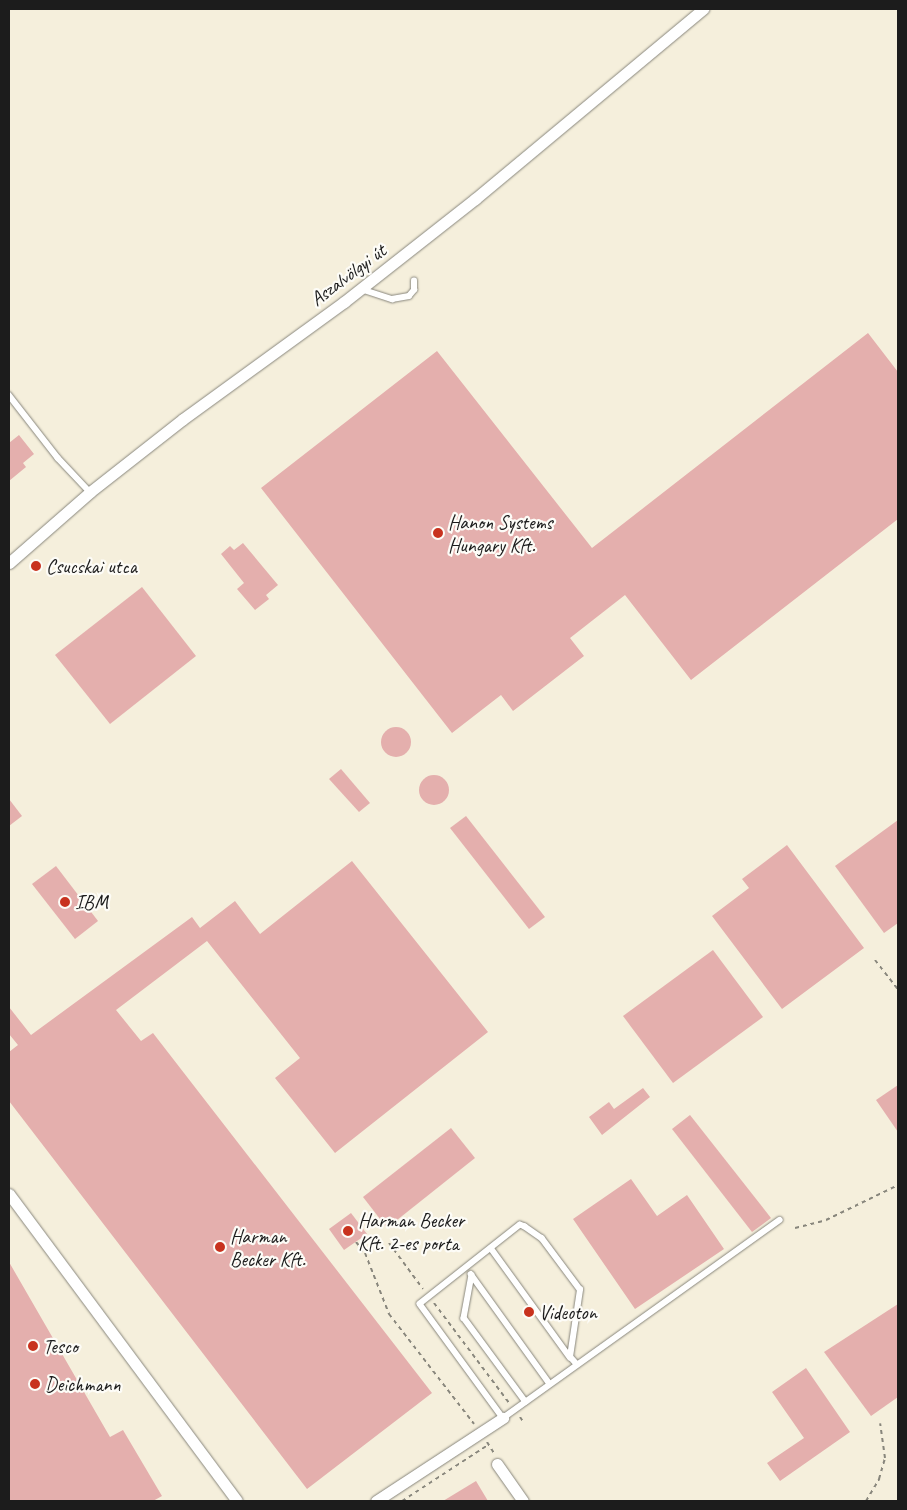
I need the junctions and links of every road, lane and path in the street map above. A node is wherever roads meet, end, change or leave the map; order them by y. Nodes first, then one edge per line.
1 (703, 9) edge
2 (414, 281) dead end
3 (361, 290) junction
4 (9, 395) edge
5 (90, 492) junction
6 (9, 563) edge
7 (875, 960) dead end
8 (898, 989) edge
9 (898, 1185) edge
10 (9, 1194) edge
11 (780, 1220) dead end
12 (795, 1228) dead end
13 (356, 1242) dead end
14 (389, 1243) dead end
15 (491, 1248) junction
16 (466, 1268) junction
17 (472, 1276) junction
18 (429, 1297) junction
19 (570, 1357) junction
20 (577, 1365) junction
21 (550, 1384) junction
22 (526, 1402) junction
23 (514, 1410) junction
24 (503, 1418) junction
25 (524, 1423) dead end
26 (880, 1423) dead end
27 (480, 1432) junction
28 (489, 1444) junction
29 (499, 1462) joint
30 (237, 1501) edge
31 (376, 1501) edge
32 (402, 1501) edge
33 (524, 1501) edge
34 (866, 1501) edge

1 - 3 street, Aszalvölgyi út
2 - 3 lane
3 - 5 street, Aszalvölgyi út
4 - 5 lane
5 - 6 street, Aszalvölgyi út
7 - 8 path
9 - 12 path
10 - 30 street
11 - 20 lane
13 - 27 path
14 - 18 path
15 - 16 lane
15 - 19 lane
15 - 19 lane
16 - 17 lane
16 - 18 lane
17 - 21 lane
17 - 22 lane
18 - 23 path
18 - 24 lane
19 - 20 lane
20 - 21 lane
21 - 22 lane
22 - 23 lane
23 - 24 lane
23 - 25 path
24 - 27 street
26 - 34 path
27 - 28 path
27 - 31 street
28 - 29 path
28 - 32 path
29 - 33 street

